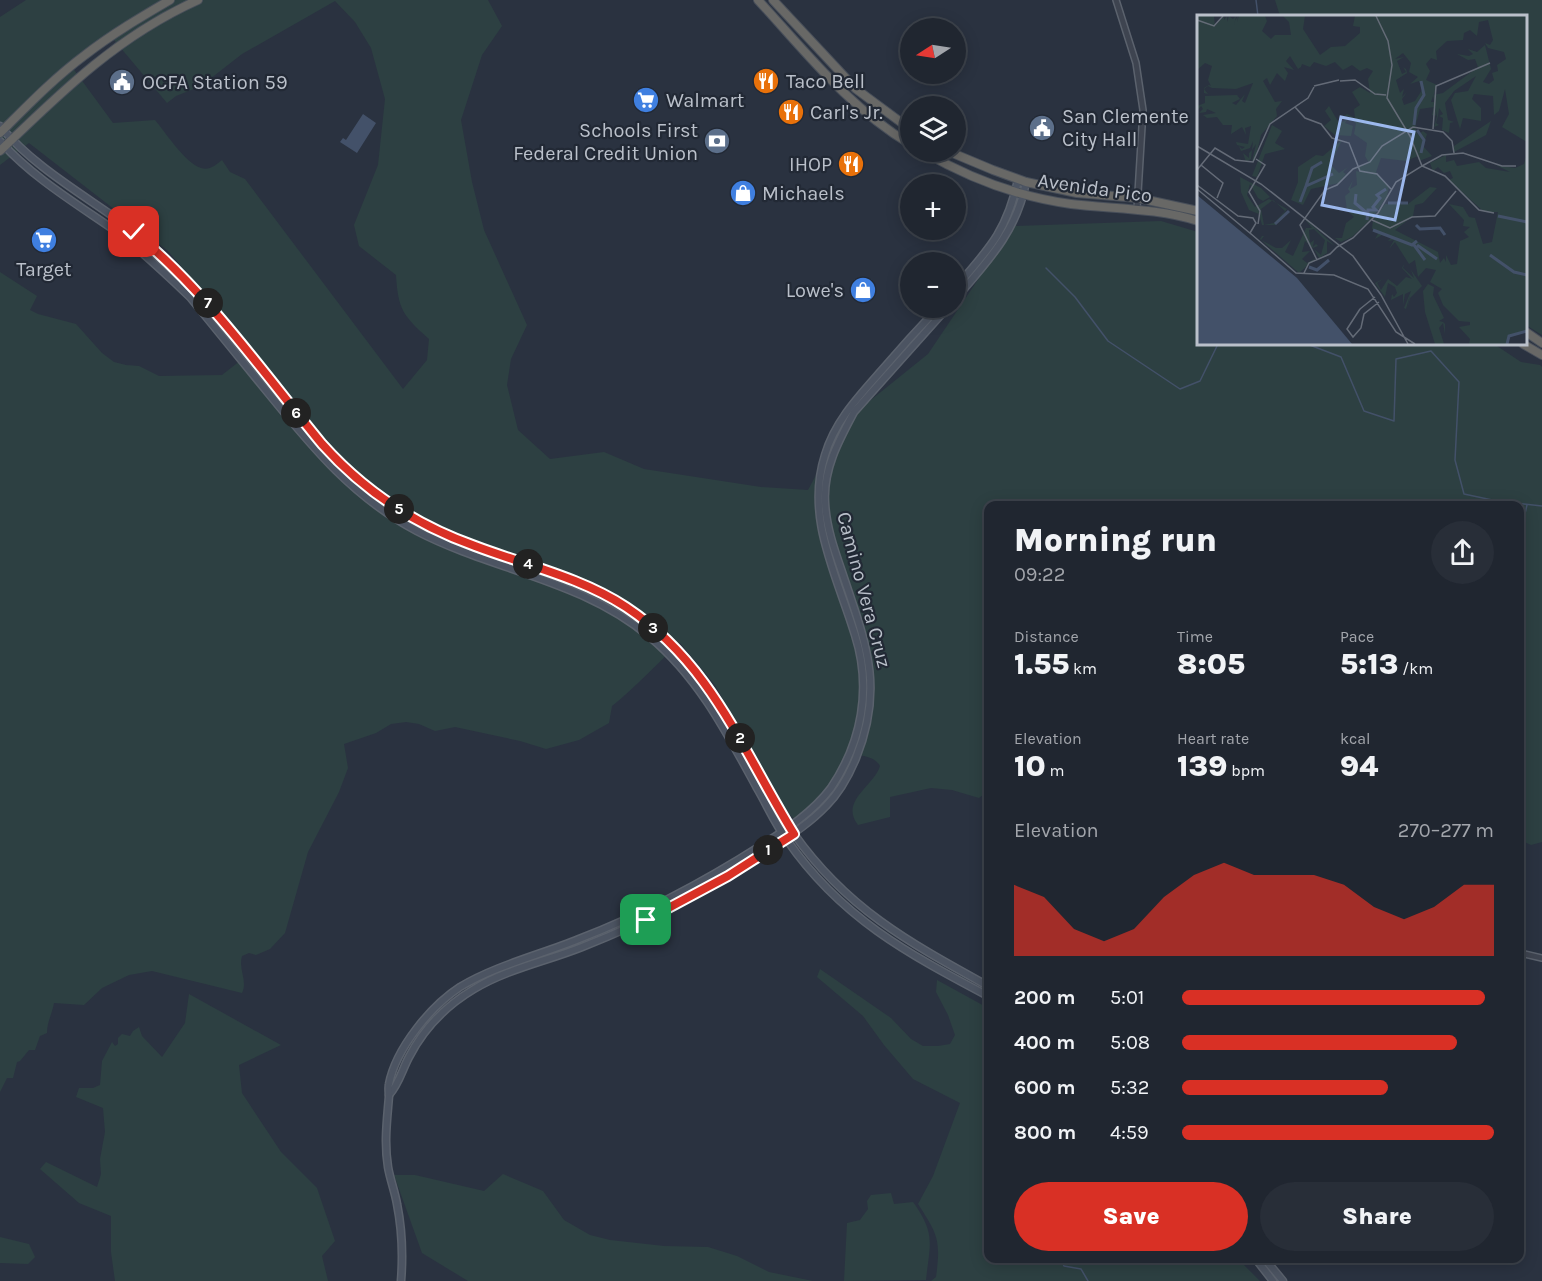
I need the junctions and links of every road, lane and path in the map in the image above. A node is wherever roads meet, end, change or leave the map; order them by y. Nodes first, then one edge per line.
1 (170, 0) edge
2 (198, 0) edge
3 (758, 0) edge
4 (773, 0) edge
5 (1116, 0) edge
6 (900, 122) edge
7 (1, 129) edge
8 (900, 137) edge
9 (12, 139) junction
10 (2, 146) edge
11 (966, 158) edge
12 (941, 162) edge
13 (1022, 181) junction
14 (1015, 192) junction
15 (1024, 194) junction
16 (1138, 198) junction
17 (1137, 209) junction
18 (1197, 211) edge
19 (1197, 221) edge
20 (966, 275) edge
21 (966, 287) edge
22 (929, 318) edge
23 (938, 318) edge
24 (1527, 333) edge
25 (1542, 343) edge
26 (1525, 345) edge
27 (1542, 355) edge
28 (790, 827) junction
29 (782, 832) junction
30 (794, 834) junction
31 (786, 839) junction
32 (1524, 953) edge
33 (1542, 958) edge
34 (984, 984) edge
35 (984, 994) edge
36 (389, 1095) junction
37 (1259, 1263) edge
38 (1268, 1263) edge
39 (401, 1281) edge
40 (1273, 1281) edge
41 (1283, 1281) edge

1 - 7 highway
2 - 9 highway
3 - 8 highway
4 - 6 highway
5 - 16 street
7 - 9 main road
9 - 10 highway
9 - 28 main road
10 - 29 main road
11 - 13 highway, Avenida Pico
12 - 14 highway, Avenida Pico
13 - 14 main road
13 - 15 main road
13 - 16 highway, Avenida Pico
14 - 15 highway, Avenida Pico
14 - 20 main road
15 - 17 highway, Avenida Pico
15 - 21 main road
16 - 17 street
16 - 18 highway, Avenida Pico
17 - 19 highway, Avenida Pico
22 - 28 main road, Camino Vera Cruz
23 - 30 main road, Camino Vera Cruz
24 - 25 highway
26 - 27 highway
28 - 29 main road, Camino Vera Cruz
28 - 30 main road
29 - 31 main road
29 - 36 main road, Camino Vera Cruz
30 - 31 main road, Camino Vera Cruz
30 - 34 main road
31 - 35 main road
31 - 36 main road, Camino Vera Cruz
32 - 33 street
36 - 39 main road, Camino Vera Cruz
37 - 40 main road
38 - 41 main road

